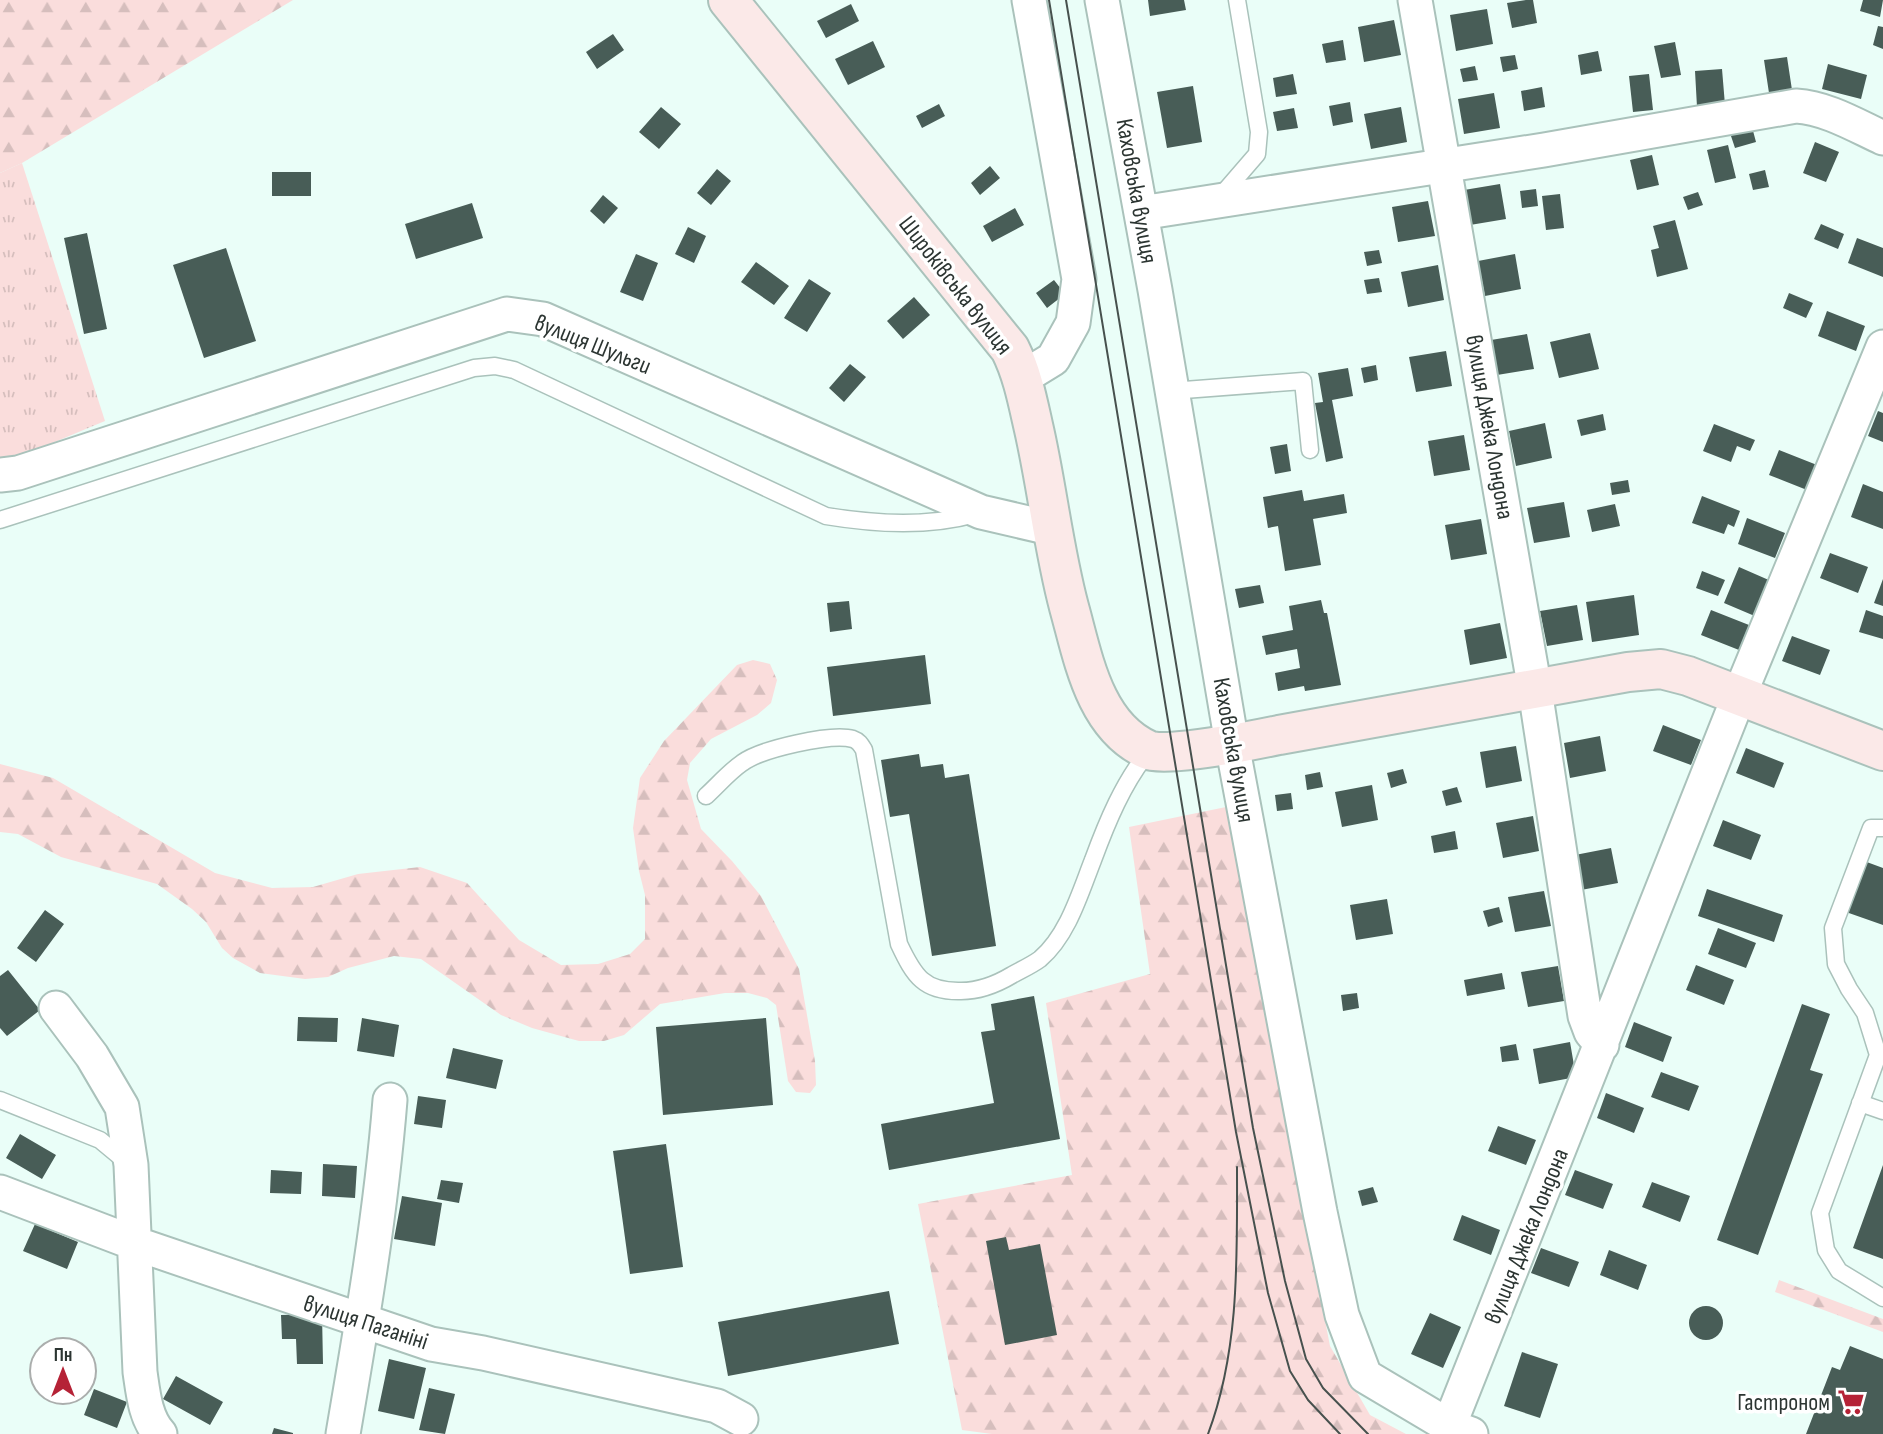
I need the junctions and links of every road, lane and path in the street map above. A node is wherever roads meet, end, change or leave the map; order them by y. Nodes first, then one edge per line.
1 (728, 0) edge
2 (1029, 0) edge
3 (1102, 0) edge
4 (1237, 0) edge
5 (1415, 0) edge
6 (1883, 138) edge
7 (1444, 164) junction
8 (1215, 202) junction
9 (1141, 213) junction
10 (1883, 347) edge
11 (1022, 378) junction
12 (1171, 391) junction
13 (1310, 450) dead end
14 (0, 475) edge
15 (981, 512) junction
16 (0, 520) edge
17 (1054, 529) junction
18 (1535, 690) junction
19 (1738, 696) junction
20 (1232, 744) junction
21 (1883, 751) edge
22 (1156, 752) junction
23 (706, 796) dead end
24 (1883, 828) edge
25 (56, 1008) dead end
26 (1602, 1045) junction
27 (0, 1100) edge
28 (390, 1100) dead end
29 (1860, 1104) junction
30 (1883, 1111) edge
31 (131, 1165) junction
32 (0, 1192) edge
33 (134, 1243) junction
34 (1883, 1298) edge
35 (362, 1321) junction
36 (741, 1419) dead end
37 (1460, 1430) edge
38 (160, 1434) edge
39 (343, 1434) edge

1 - 11 main road, Широківська вулиця
2 - 11 street
3 - 9 street, Каховська вулиця
4 - 8 lane
5 - 7 street, вулиця Джека Лондона
6 - 7 street
7 - 8 street
7 - 18 street, вулиця Джека Лондона
8 - 9 street
9 - 12 street, Каховська вулиця
10 - 19 street, вулиця Джека Лондона
11 - 17 main road, Широківська вулиця
12 - 13 lane
12 - 20 street, Каховська вулиця
14 - 15 street, вулиця Шульги
15 - 16 lane
15 - 17 street, вулиця Шульги
17 - 22 main road, Широківська вулиця
18 - 19 main road
18 - 20 main road
18 - 26 street, вулиця Джека Лондона
19 - 21 main road
19 - 26 street, вулиця Джека Лондона
20 - 22 main road
20 - 37 street, Каховська вулиця
22 - 23 lane
24 - 29 lane
25 - 31 street
26 - 37 street, вулиця Джека Лондона
27 - 31 lane
28 - 35 street
29 - 30 lane
29 - 34 lane
31 - 33 street
32 - 33 street, вулиця Паганіні
33 - 35 street, вулиця Паганіні
33 - 38 street
35 - 36 street, вулиця Паганіні
35 - 39 street

